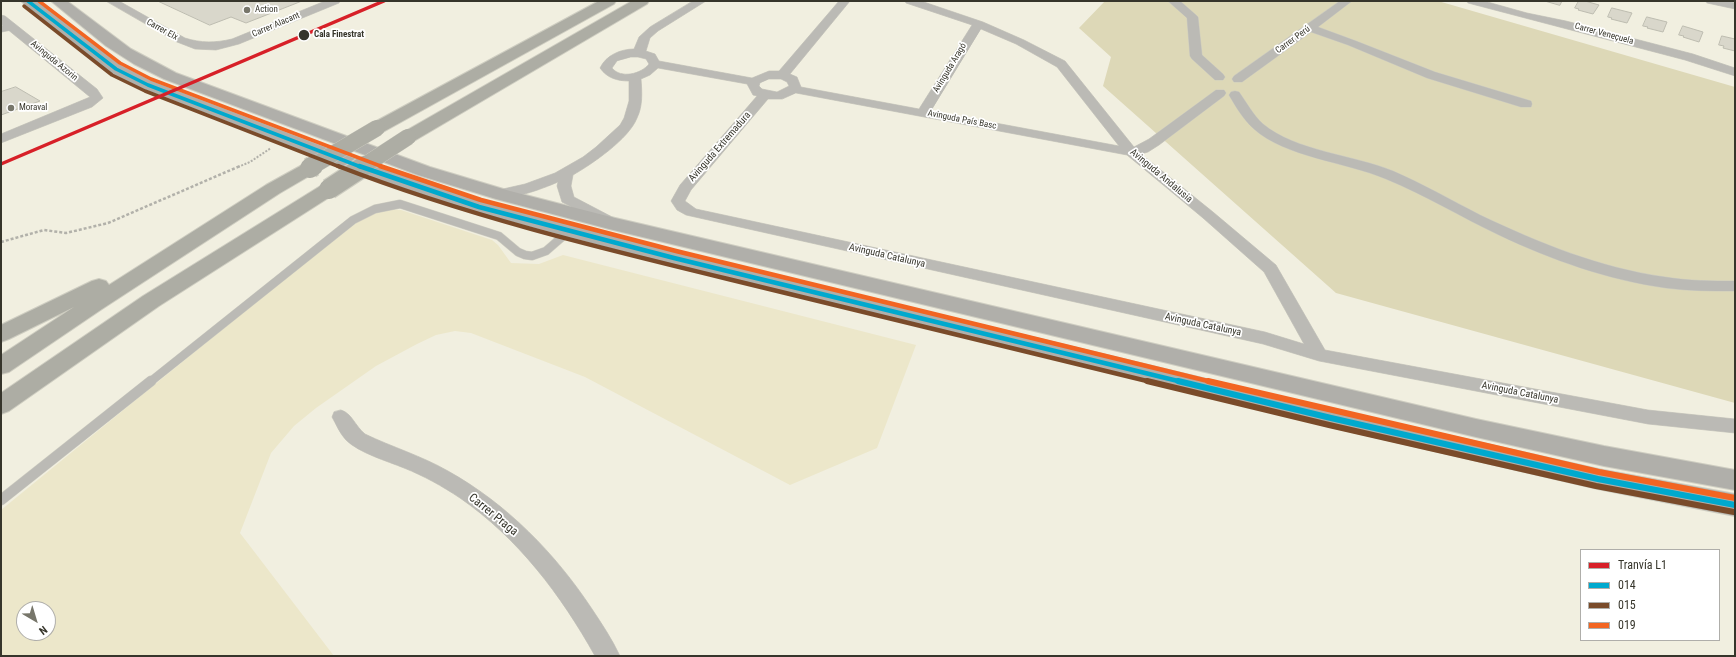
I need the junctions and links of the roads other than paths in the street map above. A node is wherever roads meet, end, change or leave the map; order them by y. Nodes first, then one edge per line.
1 (28, 1) edge
2 (58, 1) edge
3 (111, 1) edge
4 (334, 1) edge
5 (609, 1) edge
6 (642, 1) edge
7 (701, 1) edge
8 (845, 1) edge
9 (910, 1) edge
10 (1173, 1) edge
11 (1347, 1) edge
12 (1472, 1) edge
13 (1492, 1) edge
14 (1711, 1) edge
15 (136, 3) dead end
16 (1735, 6) edge
17 (1, 18) edge
18 (140, 18) junction
19 (979, 24) junction
20 (6, 28) edge
21 (1309, 28) junction
22 (216, 46) joint
23 (639, 53) junction
24 (655, 64) junction
25 (1735, 66) edge
26 (1735, 72) edge
27 (782, 75) junction
28 (635, 76) junction
29 (1219, 77) junction
30 (754, 82) junction
31 (1242, 88) junction
32 (793, 89) junction
33 (1220, 93) junction
34 (765, 95) junction
35 (1526, 104) dead end
36 (923, 113) junction
37 (1, 139) edge
38 (1130, 152) junction
39 (566, 174) junction
40 (273, 189) junction
41 (499, 194) junction
42 (678, 201) joint
43 (616, 225) junction
44 (569, 232) junction
45 (1735, 286) edge
46 (151, 301) junction
47 (1, 334) edge
48 (1319, 355) junction
49 (1, 366) edge
50 (1, 405) edge
51 (1, 410) edge
52 (341, 417) dead end
53 (1735, 426) edge
54 (1735, 480) edge
55 (1, 500) edge
56 (1735, 505) edge
57 (608, 656) edge

1 - 44 main road
2 - 41 main road
3 - 18 street, Carrer Elx
4 - 22 street, Carrer Alacant
5 - 40 highway, bridge
6 - 46 highway, bridge
7 - 23 street
8 - 27 street
9 - 19 street, Avinguda Andalusia
10 - 29 street
11 - 21 street, Carrer Perú
12 - 26 street, Carrer Veneçuela
13 - 25 street, Carrer Veneçuela
14 - 16 street
15 - 18 street
17 - 20 street, Avinguda Azorin
18 - 22 street, Carrer Elx
19 - 36 street, Avinguda Aragó
19 - 38 street, Avinguda Andalusia
20 - 37 street, Avinguda Azorin
21 - 31 street, Carrer Perú
21 - 35 street
23 - 24 street
23 - 28 street
24 - 28 street
24 - 30 street
27 - 30 street
27 - 32 street
28 - 39 street
29 - 31 street
29 - 33 street
30 - 34 street
31 - 33 street
31 - 45 street
32 - 34 street
32 - 36 street, Avinguda País Basc
33 - 38 street
34 - 42 street, Avinguda Extremadura
36 - 38 street, Avinguda País Basc
38 - 48 street, Avinguda Andalusia
39 - 41 street
39 - 43 street
40 - 47 highway
40 - 49 highway
41 - 43 main road
42 - 48 street, Avinguda Catalunya
43 - 54 main road
44 - 55 lane
44 - 56 main road
46 - 50 highway
46 - 51 highway
48 - 53 street, Avinguda Catalunya
52 - 57 street, Carrer Praga

